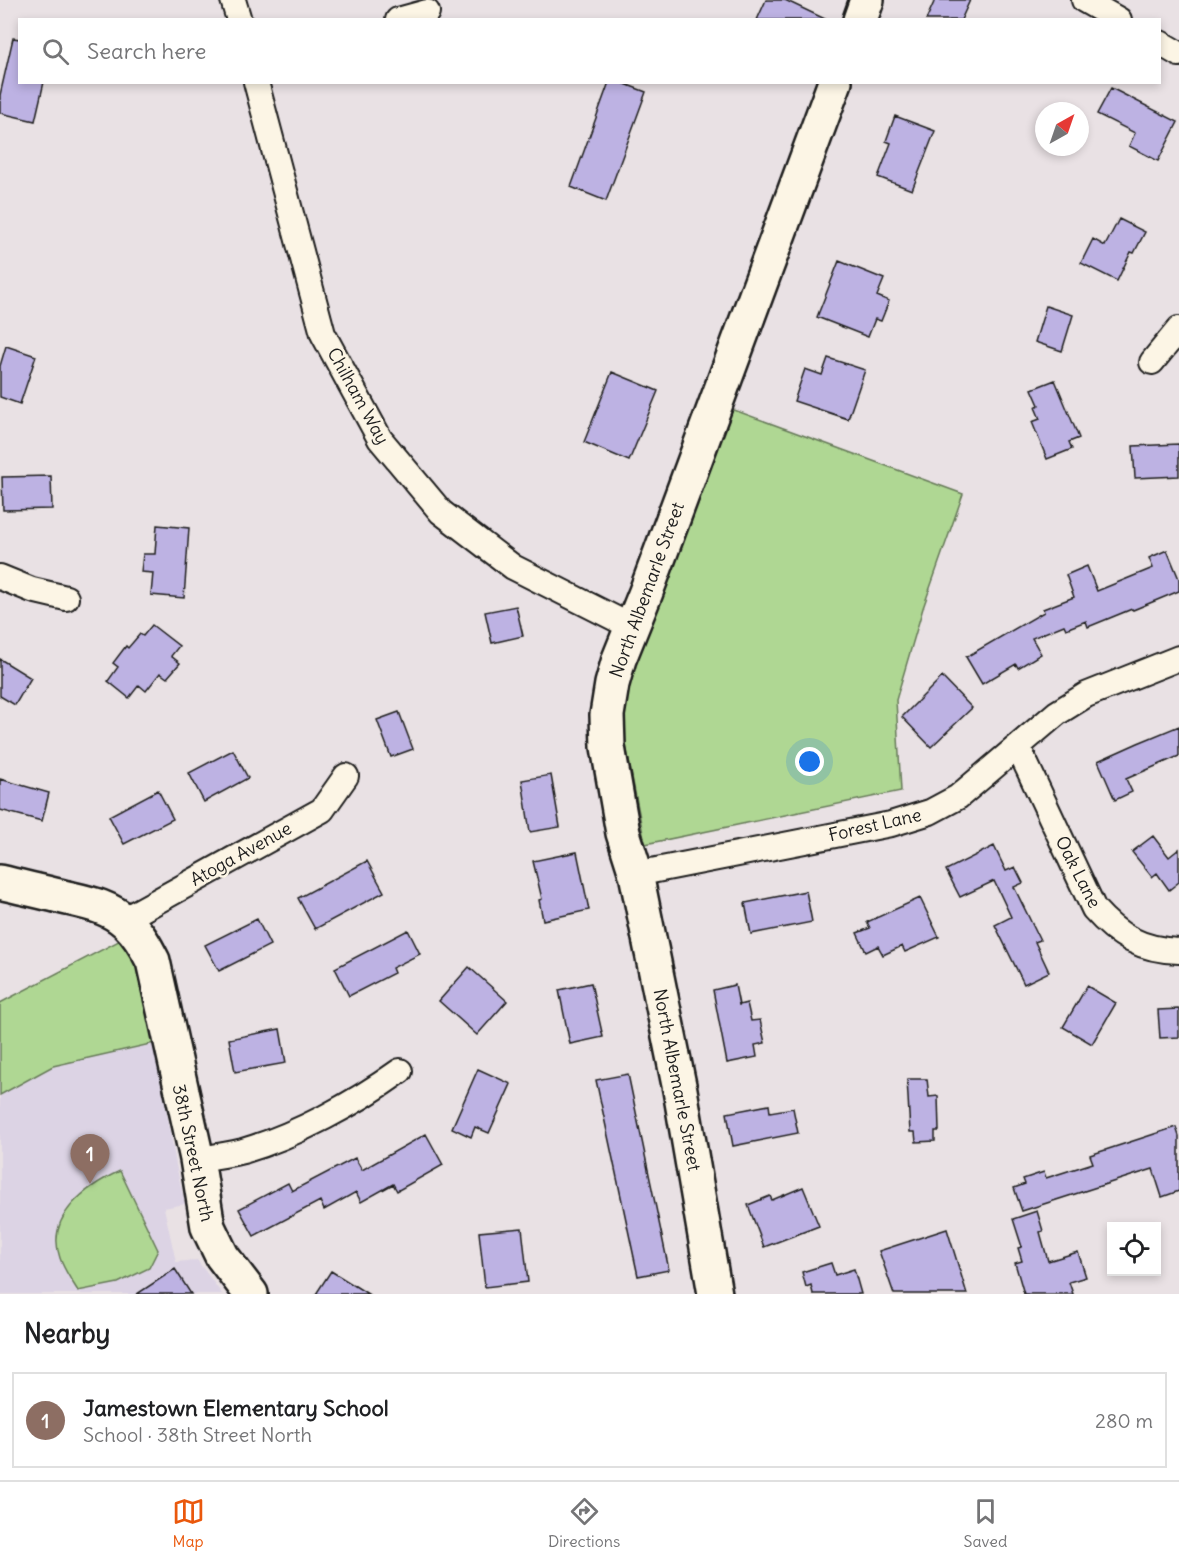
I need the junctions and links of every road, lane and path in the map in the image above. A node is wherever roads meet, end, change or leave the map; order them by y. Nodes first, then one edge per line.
1 (233, 0) edge
2 (867, 0) edge
3 (1084, 0) edge
4 (427, 12) dead end
5 (238, 18) edge
6 (405, 18) edge
7 (861, 18) edge
8 (1116, 18) edge
9 (1161, 44) edge
10 (1179, 54) edge
11 (257, 84) edge
12 (835, 84) edge
13 (1179, 329) edge
14 (1152, 362) dead end
15 (0, 577) edge
16 (66, 598) dead end
17 (632, 627) junction
18 (1179, 658) edge
19 (1018, 747) junction
20 (346, 776) dead end
21 (636, 874) junction
22 (0, 882) edge
23 (123, 920) junction
24 (1179, 951) edge
25 (400, 1071) dead end
26 (197, 1159) junction
27 (251, 1294) edge
28 (715, 1294) edge

1 - 5 street
2 - 7 street
3 - 8 street
4 - 6 street
9 - 10 street
11 - 17 street, Chilham Way
12 - 17 street, North Albemarle Street
13 - 14 street
15 - 16 street
17 - 21 street, North Albemarle Street
18 - 19 street, Forest Lane
19 - 21 street, Forest Lane
19 - 24 street, Oak Lane
20 - 23 street, Atoga Avenue
21 - 28 street, North Albemarle Street
22 - 23 street, 38th Street North
23 - 26 street, 38th Street North
25 - 26 street
26 - 27 street, 38th Street North

